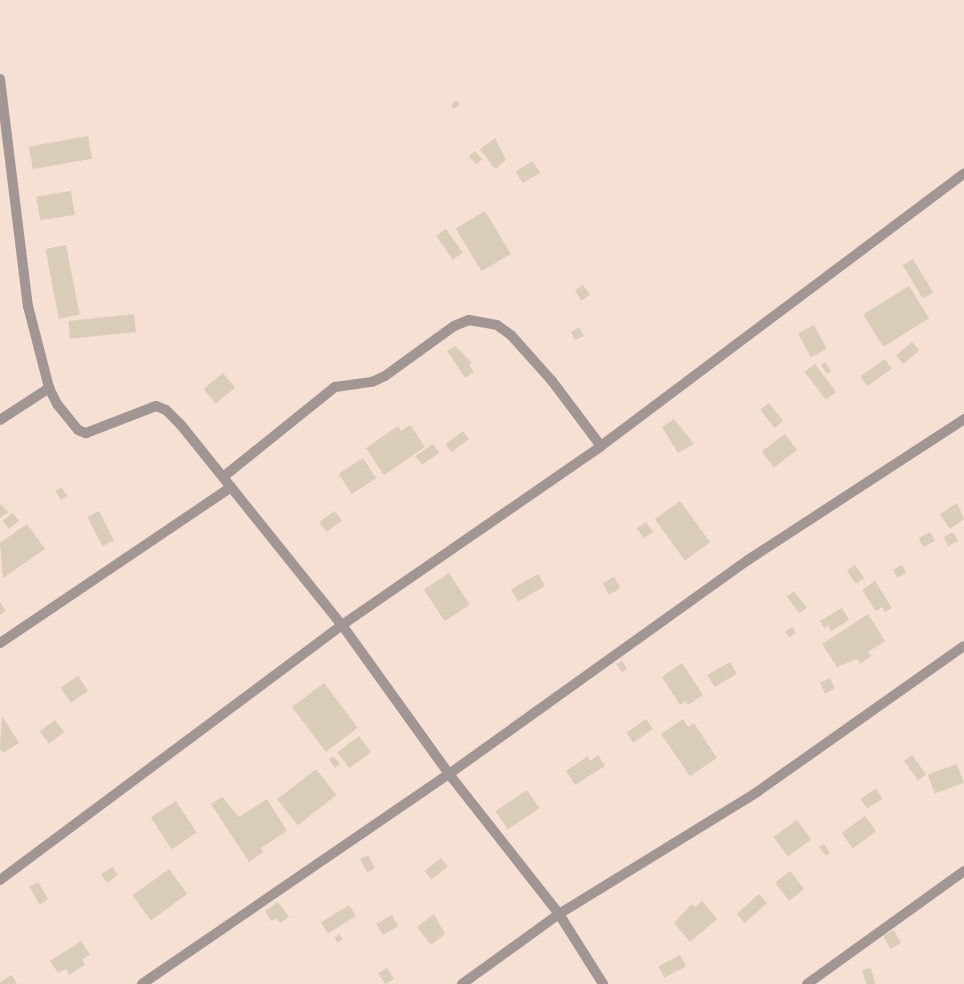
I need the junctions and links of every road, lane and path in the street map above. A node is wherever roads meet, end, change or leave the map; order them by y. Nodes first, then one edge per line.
1 (0, 79) edge
2 (5, 137) edge
3 (964, 173) edge
4 (49, 388) junction
5 (964, 418) edge
6 (0, 420) edge
7 (601, 446) junction
8 (223, 477) junction
9 (231, 487) junction
10 (342, 625) junction
11 (0, 643) edge
12 (964, 646) edge
13 (449, 774) junction
14 (964, 871) edge
15 (0, 880) edge
16 (559, 914) junction
17 (142, 984) edge
18 (462, 984) edge
19 (603, 984) edge
20 (807, 984) edge

1 - 2 street
2 - 4 street
3 - 7 street
4 - 6 street
4 - 8 street
5 - 13 street
7 - 8 street
7 - 10 street
8 - 9 street
9 - 10 street
9 - 11 street
10 - 13 street
10 - 15 street
12 - 16 street
13 - 16 street
13 - 17 street
14 - 20 street
16 - 18 street
16 - 19 street

